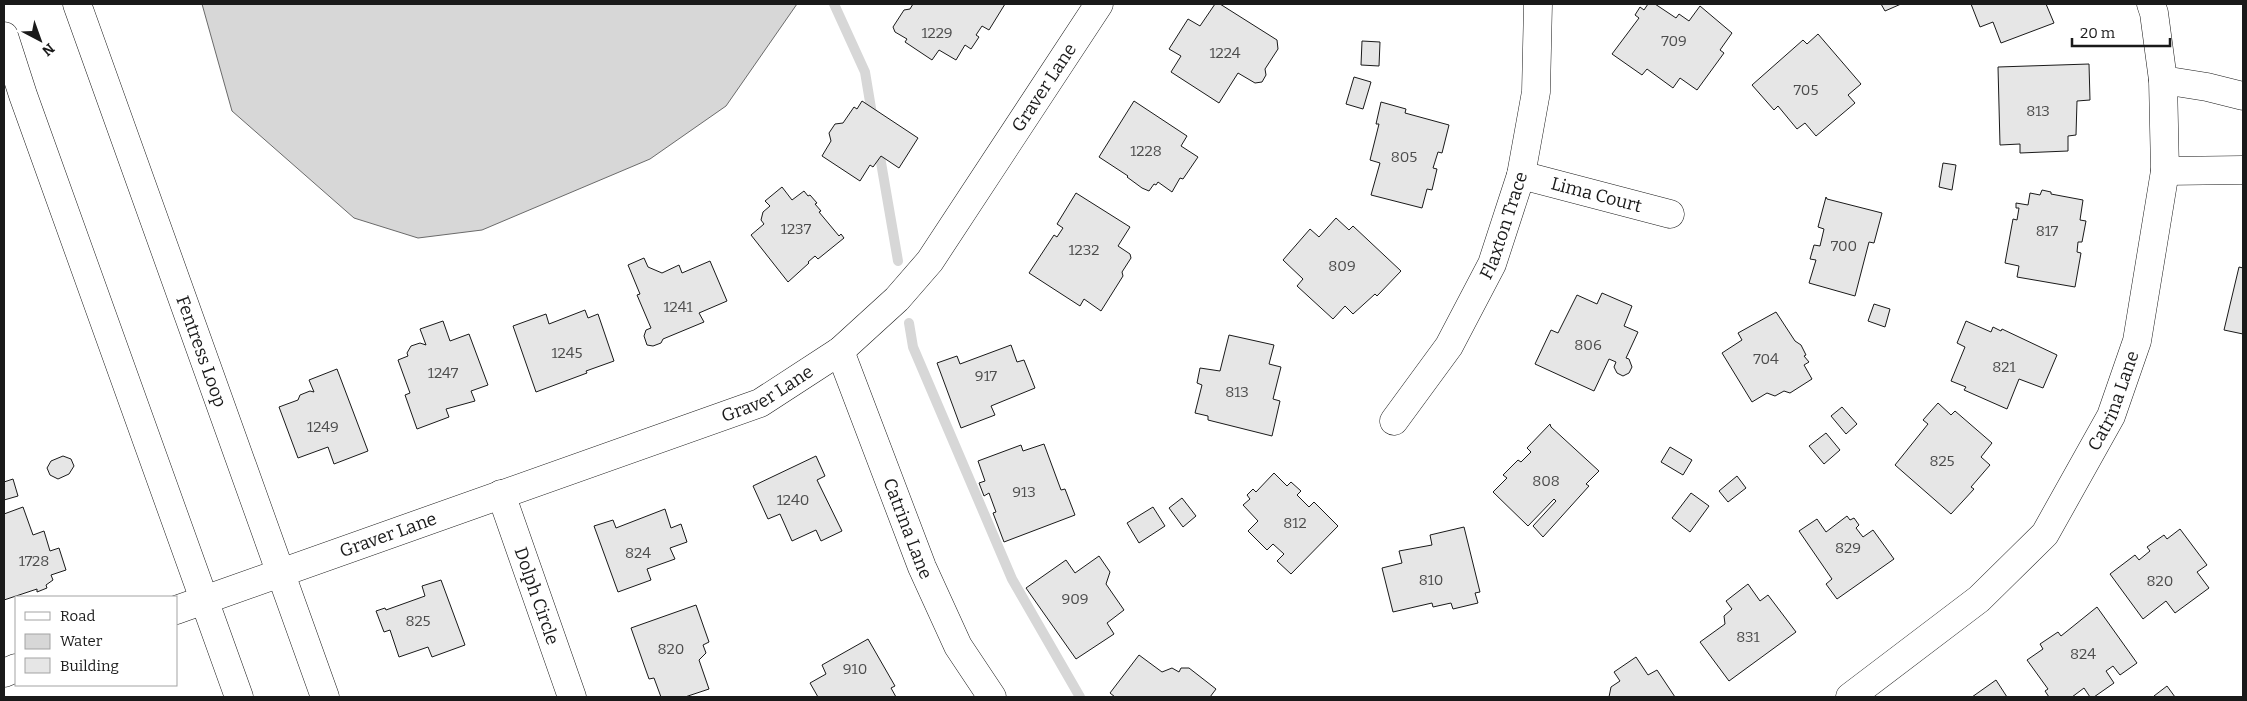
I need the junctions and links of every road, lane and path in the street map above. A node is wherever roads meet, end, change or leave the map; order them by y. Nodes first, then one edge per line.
1 (78, 4) edge
2 (1099, 4) edge
3 (1538, 4) edge
4 (2150, 4) edge
5 (4, 36) edge
6 (2163, 80) junction
7 (2243, 96) edge
8 (2243, 170) edge
9 (2165, 171) junction
10 (1521, 175) junction
11 (1670, 214) dead end
12 (840, 352) junction
13 (1394, 421) dead end
14 (501, 494) junction
15 (279, 572) junction
16 (203, 600) junction
17 (178, 609) edge
18 (238, 697) edge
19 (325, 697) edge
20 (572, 697) edge
21 (992, 697) edge
22 (1850, 697) edge

1 - 15 street, Fentress Loop
2 - 12 street, Graver Lane
3 - 10 street, Flaxton Trace
4 - 6 street, Catrina Lane
5 - 16 street
6 - 7 street
6 - 9 street, Catrina Lane
8 - 9 street
9 - 22 street, Catrina Lane
10 - 11 street, Lima Court
10 - 13 street, Flaxton Trace
12 - 14 street, Graver Lane
12 - 21 street, Catrina Lane
14 - 15 street, Graver Lane
14 - 20 street, Dolph Circle
15 - 16 street, Graver Lane
15 - 19 street, Fentress Loop
16 - 17 street, Graver Lane
16 - 18 street

